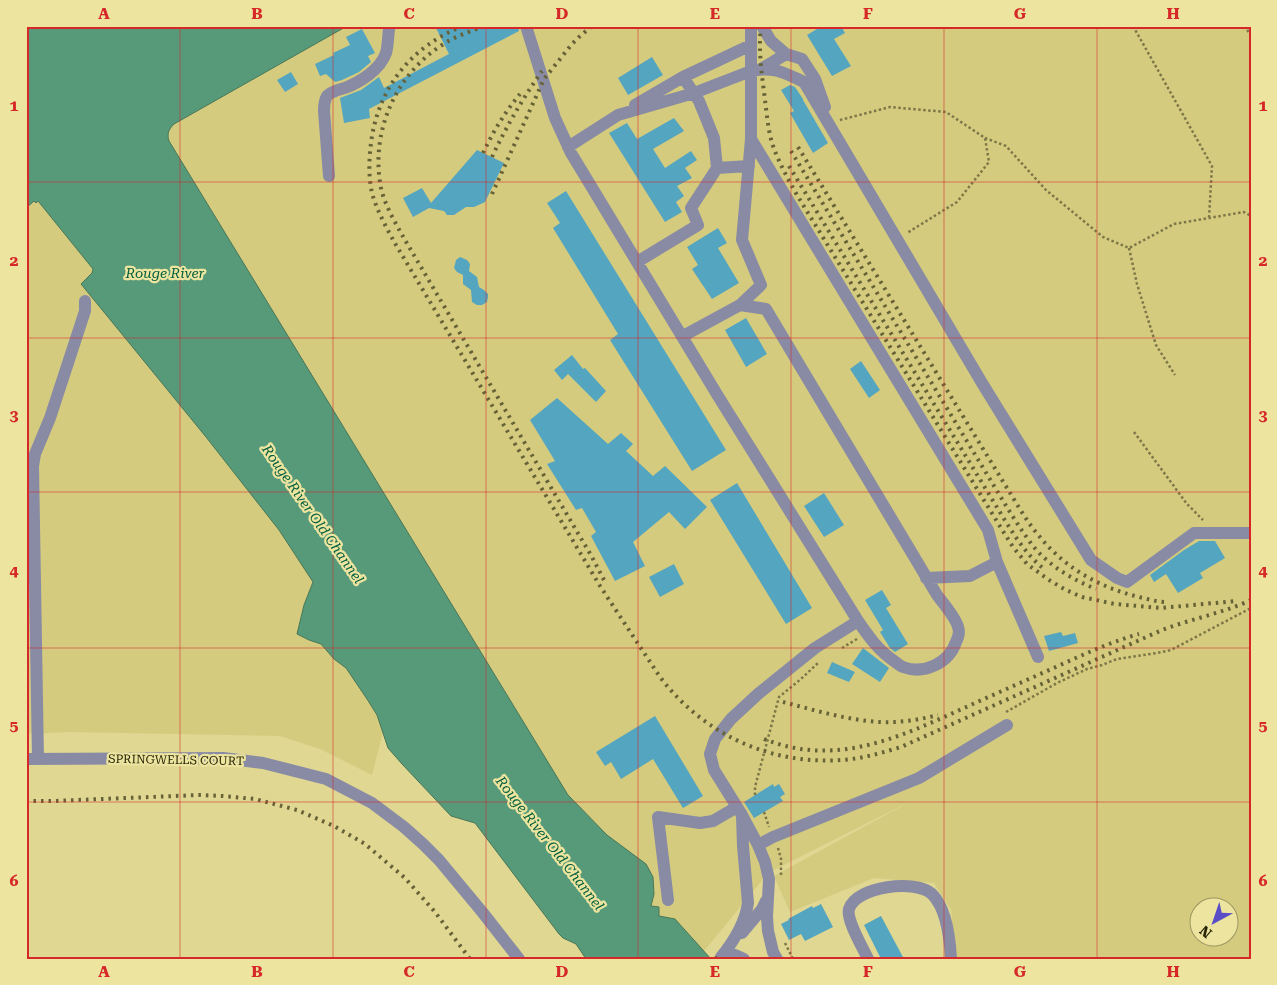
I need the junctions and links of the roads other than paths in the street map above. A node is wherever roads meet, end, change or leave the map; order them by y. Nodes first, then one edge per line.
1 (390, 26) edge
2 (526, 26) edge
3 (751, 26) edge
4 (762, 26) edge
5 (751, 45) junction
6 (786, 54) junction
7 (756, 70) junction
8 (683, 77) junction
9 (694, 93) junction
10 (618, 115) junction
11 (833, 129) junction
12 (751, 138) junction
13 (568, 147) junction
14 (749, 166) junction
15 (717, 168) junction
16 (329, 176) dead end
17 (636, 262) junction
18 (85, 301) dead end
19 (740, 305) junction
20 (683, 336) junction
21 (1251, 533) edge
22 (997, 562) junction
23 (926, 578) junction
24 (858, 621) junction
25 (1038, 657) dead end
26 (1007, 726) dead end
27 (32, 759) edge
28 (739, 811) junction
29 (758, 845) junction
30 (768, 899) junction
31 (668, 900) dead end
32 (723, 955) edge
33 (949, 958) edge
34 (519, 959) edge
35 (744, 959) edge
36 (777, 959) edge
37 (868, 959) edge

1 - 16 street
2 - 13 street
3 - 5 street
4 - 6 street
5 - 7 street
5 - 8 street
6 - 7 street
6 - 11 street
7 - 9 street
7 - 11 street
7 - 12 street
8 - 9 street
8 - 10 street
9 - 10 street
9 - 15 street
10 - 13 street
11 - 21 street
12 - 14 street
12 - 22 street
13 - 17 street
14 - 15 street
14 - 19 street
15 - 17 street
17 - 20 street
18 - 27 street
19 - 20 street
19 - 23 street
20 - 24 street
22 - 23 street
22 - 25 street
23 - 24 street
24 - 28 street
26 - 29 street
27 - 34 street, SPRINGWELLS COURT
28 - 29 street
28 - 31 street
28 - 32 street
29 - 30 street
30 - 32 street
30 - 36 street
32 - 35 street
33 - 37 street

